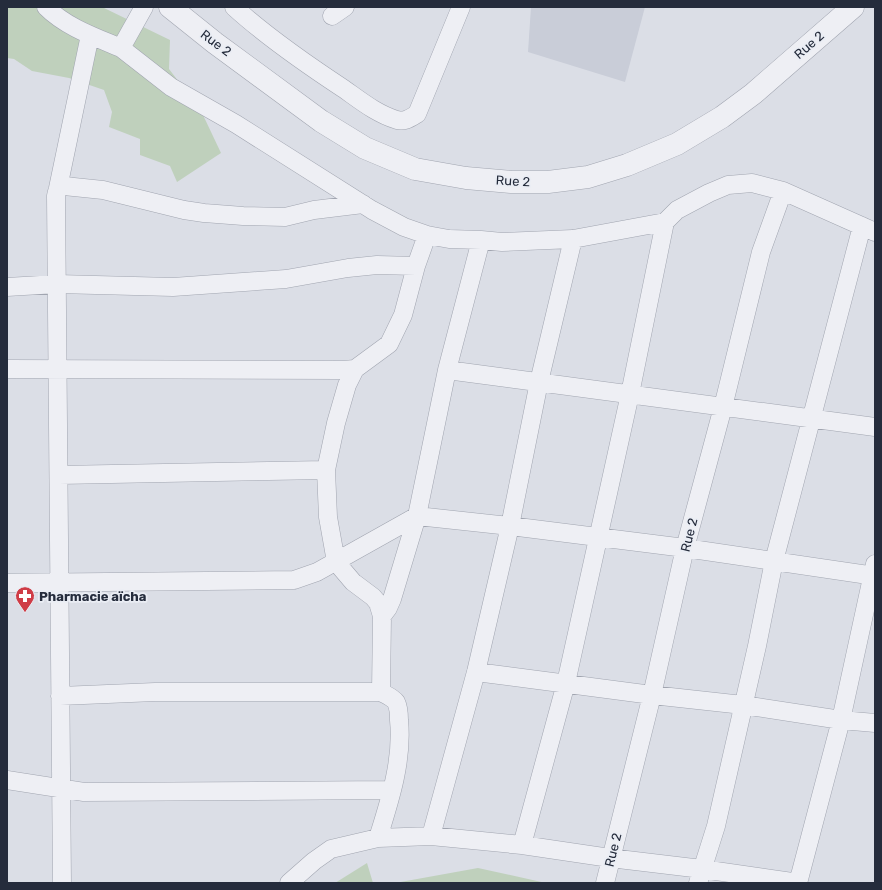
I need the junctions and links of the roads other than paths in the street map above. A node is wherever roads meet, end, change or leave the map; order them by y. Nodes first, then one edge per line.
1 (46, 7) edge
2 (144, 7) edge
3 (170, 7) edge
4 (234, 7) edge
5 (461, 7) edge
6 (846, 13) edge
7 (90, 35) junction
8 (121, 48) junction
9 (58, 188) junction
10 (783, 191) junction
11 (363, 204) junction
12 (665, 222) junction
13 (868, 229) edge
14 (427, 235) junction
15 (573, 239) junction
16 (481, 240) junction
17 (416, 266) junction
18 (57, 284) junction
19 (7, 287) edge
20 (356, 369) junction
21 (7, 370) edge
22 (58, 370) junction
23 (447, 370) junction
24 (540, 382) junction
25 (630, 394) junction
26 (723, 407) junction
27 (811, 418) junction
28 (875, 427) edge
29 (326, 470) junction
30 (58, 475) junction
31 (417, 516) junction
32 (510, 526) junction
33 (597, 538) junction
34 (685, 548) junction
35 (774, 561) junction
36 (336, 562) junction
37 (874, 571) edge
38 (7, 583) edge
39 (59, 584) junction
40 (382, 616) junction
41 (476, 672) junction
42 (566, 683) junction
43 (381, 692) junction
44 (652, 695) junction
45 (60, 696) junction
46 (743, 705) junction
47 (841, 720) junction
48 (875, 723) edge
49 (7, 780) edge
50 (61, 788) junction
51 (392, 790) junction
52 (431, 836) junction
53 (378, 838) junction
54 (522, 844) junction
55 (610, 858) junction
56 (700, 876) edge
57 (757, 880) edge
58 (62, 883) edge
59 (289, 883) edge
60 (605, 883) edge
61 (799, 883) edge

1 - 7 street
2 - 8 street
3 - 6 street, Rue 2
4 - 5 street
7 - 8 street
7 - 9 street
8 - 11 street
9 - 11 street
9 - 18 street
10 - 12 street
10 - 13 street
10 - 26 street, Rue 2
11 - 14 street
12 - 15 street
12 - 25 street
13 - 27 street
14 - 16 street
14 - 17 street
15 - 16 street
15 - 24 street
16 - 23 street
17 - 18 street
17 - 20 street
18 - 19 street
18 - 22 street
20 - 22 street
20 - 29 street
21 - 22 street
22 - 30 street
23 - 24 street
23 - 31 street
24 - 25 street
24 - 32 street
25 - 26 street
25 - 33 street
26 - 27 street
26 - 34 street, Rue 2
27 - 28 street
27 - 35 street
29 - 30 street
29 - 36 street
30 - 39 street
31 - 32 street
31 - 36 street
31 - 40 street
32 - 33 street
32 - 41 street
33 - 34 street
33 - 42 street
34 - 35 street
34 - 44 street, Rue 2
35 - 37 street
35 - 46 street
36 - 39 street
36 - 40 street
37 - 47 street
38 - 39 street
39 - 45 street
40 - 43 street
41 - 42 street
41 - 52 street
42 - 44 street
42 - 54 street
43 - 45 street
43 - 51 street
44 - 46 street
44 - 55 street, Rue 2
45 - 50 street
46 - 47 street
46 - 56 street
47 - 48 street
47 - 61 street
49 - 50 street
50 - 51 street
50 - 58 street
51 - 53 street
52 - 53 street
52 - 54 street
53 - 59 street
54 - 55 street
55 - 56 street
55 - 60 street, Rue 2
56 - 57 street
57 - 61 street

